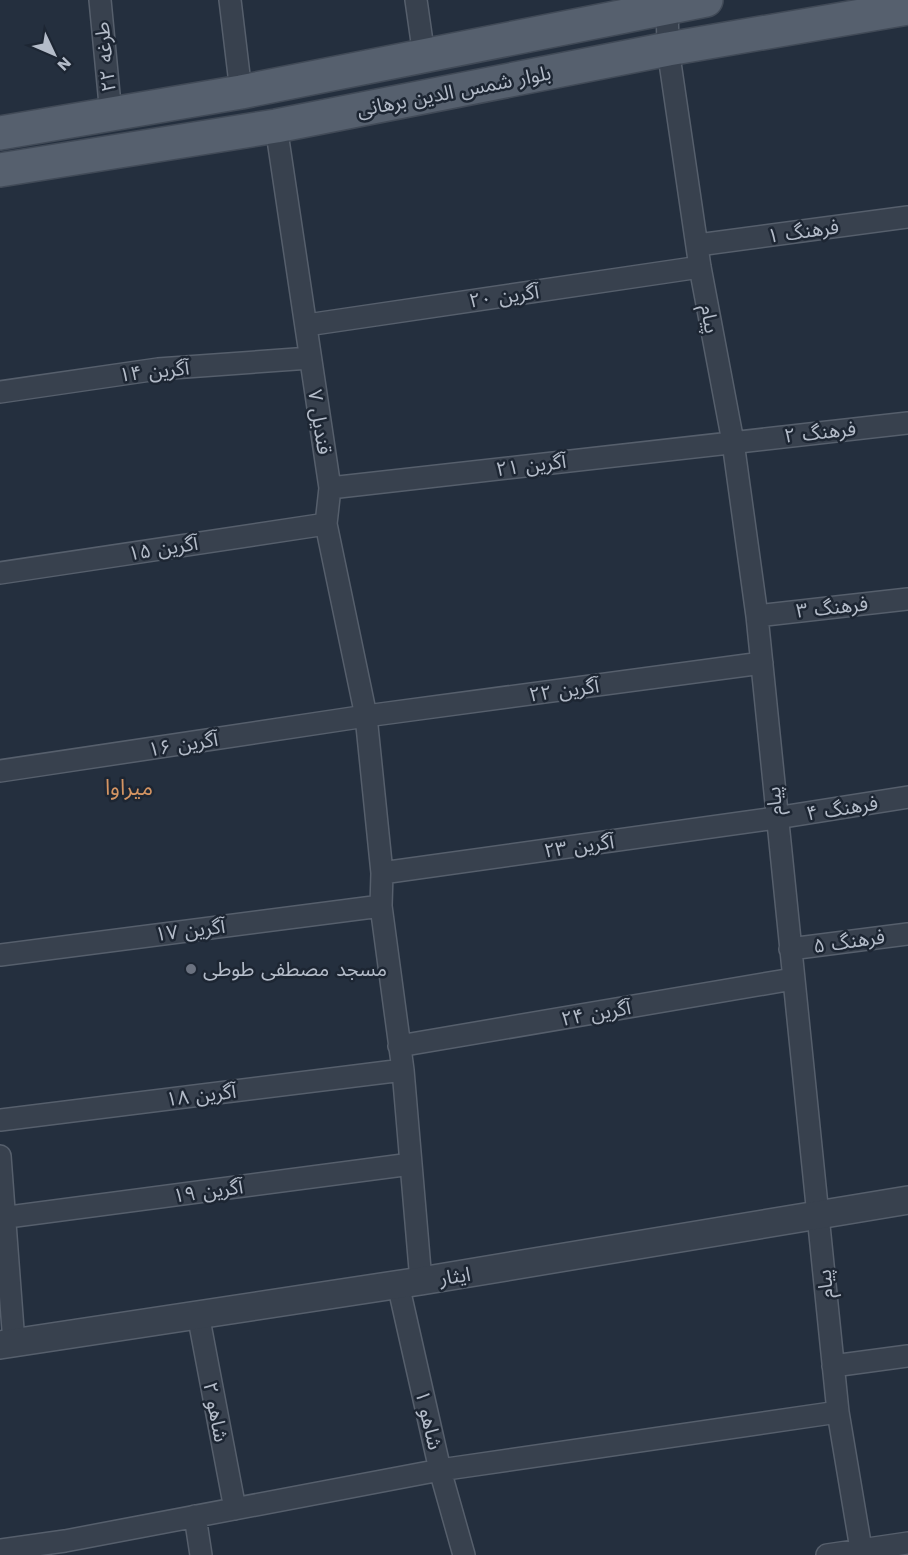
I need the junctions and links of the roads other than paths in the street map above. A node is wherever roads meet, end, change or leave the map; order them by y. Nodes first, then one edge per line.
1 (100, 0) edge
2 (230, 0) edge
3 (416, 0) edge
4 (706, 0) edge
5 (667, 3) edge
6 (908, 8) edge
7 (668, 49) junction
8 (424, 56) junction
9 (241, 92) junction
10 (111, 115) junction
11 (276, 126) junction
12 (0, 133) edge
13 (0, 171) edge
14 (908, 217) edge
15 (698, 245) junction
16 (700, 267) junction
17 (307, 325) junction
18 (310, 358) junction
19 (0, 392) edge
20 (908, 423) edge
21 (733, 442) junction
22 (330, 488) junction
23 (326, 524) junction
24 (0, 573) edge
25 (908, 599) edge
26 (757, 616) junction
27 (762, 663) junction
28 (366, 716) junction
29 (0, 771) edge
30 (908, 797) edge
31 (776, 818) junction
32 (382, 873) junction
33 (381, 906) junction
34 (908, 934) edge
35 (790, 949) junction
36 (0, 955) edge
37 (793, 979) junction
38 (399, 1046) junction
39 (403, 1070) junction
40 (0, 1120) edge
41 (0, 1156) edge
42 (411, 1164) junction
43 (908, 1200) edge
44 (819, 1216) junction
45 (2, 1218) edge
46 (409, 1283) junction
47 (198, 1314) junction
48 (7, 1344) edge
49 (908, 1356) edge
50 (833, 1366) junction
51 (838, 1412) junction
52 (440, 1470) junction
53 (236, 1509) junction
54 (195, 1516) junction
55 (908, 1543) edge
56 (66, 1548) edge
57 (0, 1550) edge
58 (862, 1553) edge
59 (201, 1555) edge
60 (464, 1555) edge
61 (826, 1555) edge

1 - 10 street, طرغه ۲۲
2 - 9 street
3 - 8 street
4 - 5 main road, بلوار شمس الدین برهانی
5 - 7 street, پیام
5 - 8 main road, بلوار شمس الدین برهانی
6 - 7 main road, بلوار شمس الدین برهانی
7 - 11 main road, بلوار شمس الدین برهانی
7 - 15 street, پیام
8 - 9 main road, بلوار شمس الدین برهانی
9 - 10 main road, بلوار شمس الدین برهانی
10 - 12 main road, بلوار شمس الدین برهانی
11 - 13 main road, بلوار شمس الدین برهانی
11 - 17 street, ۷ قندیل
14 - 15 street, فرهنگ ۱
15 - 16 street, پیام
16 - 17 street, آگرین ۲۰
16 - 21 street, پیام
17 - 18 street, ۷ قندیل
18 - 19 street, آگرین ۱۴
18 - 22 street, ۷ قندیل
20 - 21 street, فرهنگ ۲
21 - 22 street, آگرین ۲۱
21 - 26 street, پیام
22 - 23 street, ۷ قندیل
23 - 24 street, آگرین ۱۵
23 - 28 street, ۷ قندیل
25 - 26 street, فرهنگ ۳
26 - 27 street, پیام
27 - 28 street, آگرین ۲۲
27 - 31 street, پیام
28 - 29 street, آگرین ۱۶
28 - 32 street, ۷ قندیل
30 - 31 street, فرهنگ ۴
31 - 32 street, آگرین ۲۳
31 - 35 street, پیام
32 - 33 street, ۷ قندیل
33 - 36 street, آگرین ۱۷
33 - 38 street, ۷ قندیل
34 - 35 street, فرهنگ ۵
35 - 37 street, پیام
37 - 38 street, آگرین ۲۴
37 - 44 street, پیام
38 - 39 street, شاهو ۱
39 - 40 street, آگرین ۱۸
39 - 42 street, شاهو ۱
41 - 45 street
42 - 45 street, آگرین ۱۹
42 - 46 street, شاهو ۱
43 - 44 street, ایثار
44 - 46 street, ایثار
44 - 50 street, پیام
45 - 48 street
46 - 47 street, ایثار
46 - 52 street, شاهو ۱
47 - 48 street, ایثار
47 - 53 street, شاهو ۲
49 - 50 street
50 - 51 street, پیام
51 - 52 street
51 - 58 street, پیام
52 - 53 street
52 - 60 street, شاهو ۱
53 - 54 street
54 - 56 street
54 - 59 street
55 - 58 street
56 - 57 street
58 - 61 street

